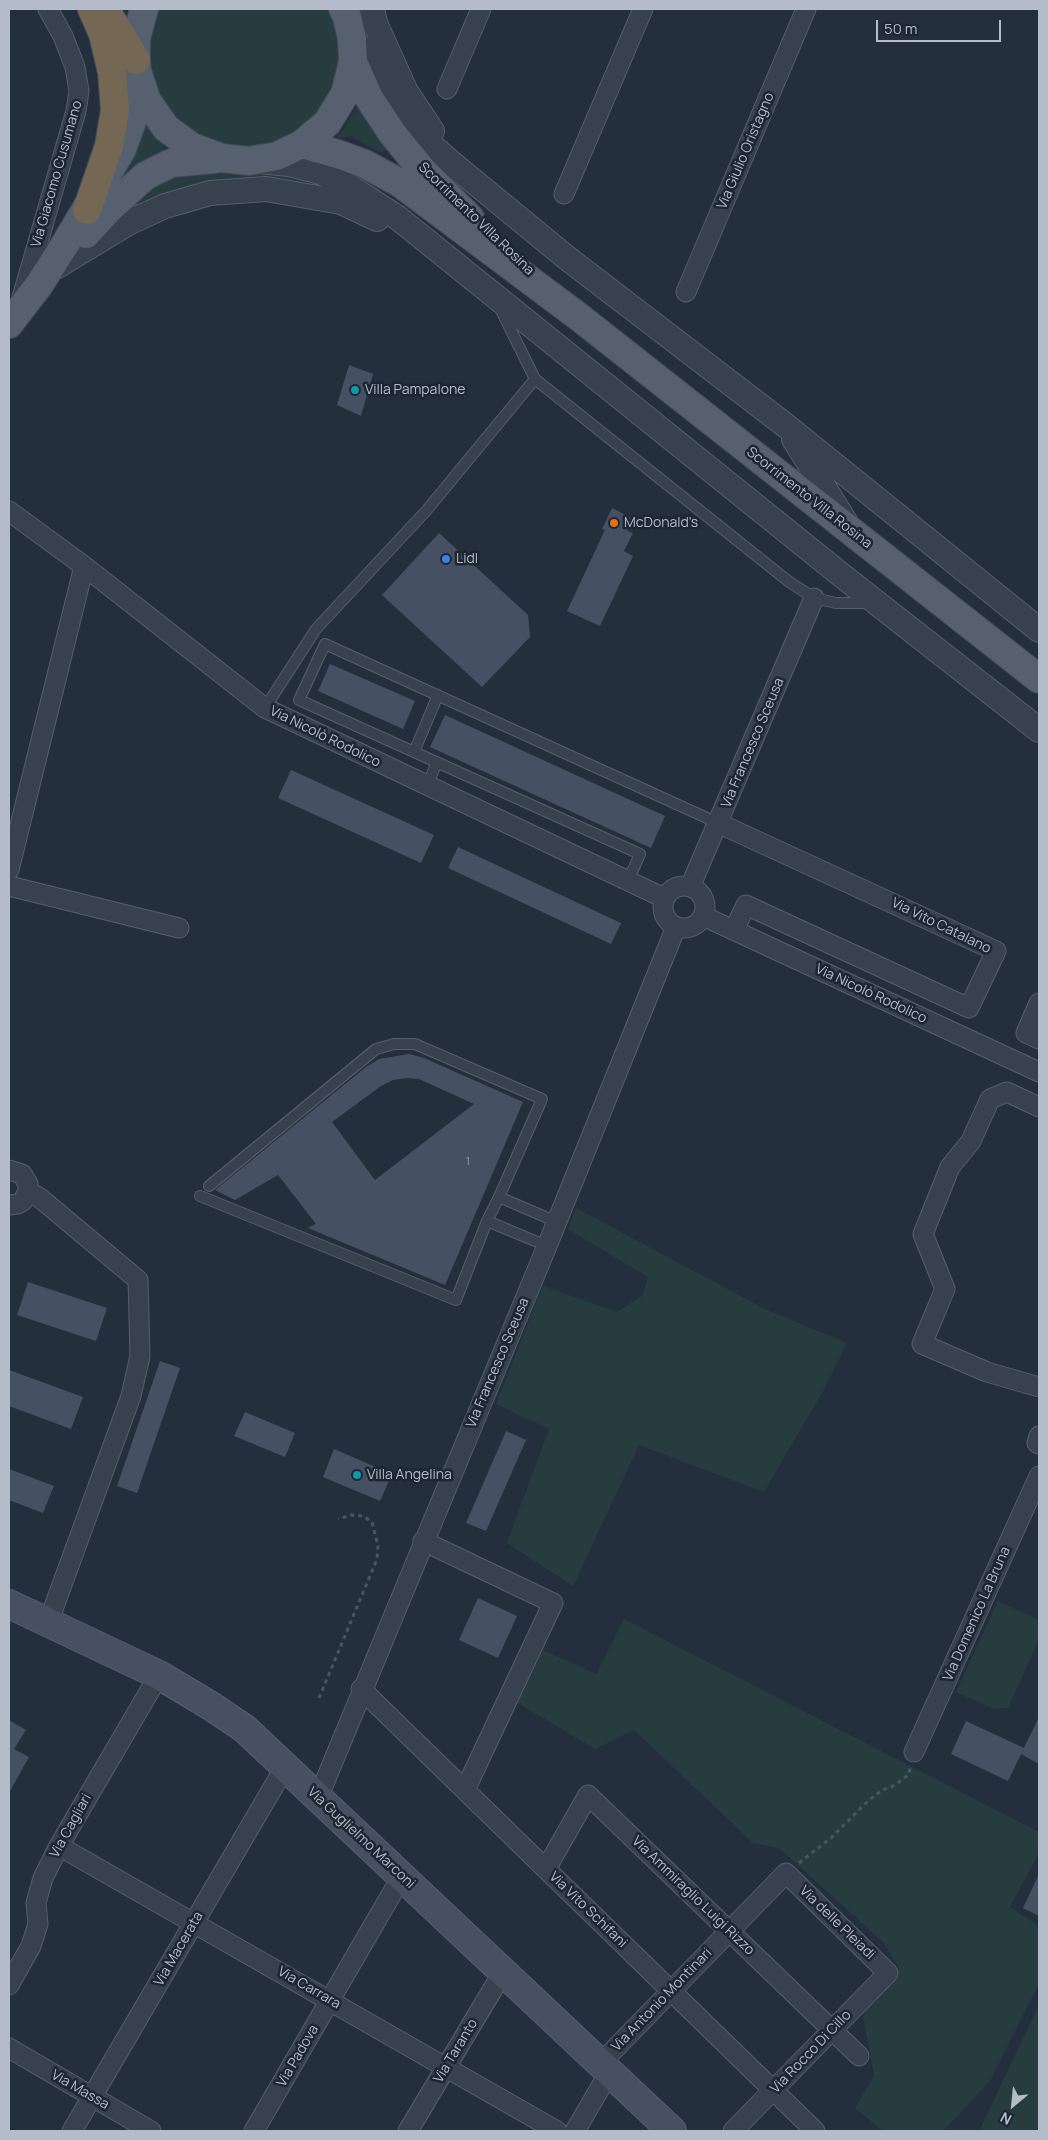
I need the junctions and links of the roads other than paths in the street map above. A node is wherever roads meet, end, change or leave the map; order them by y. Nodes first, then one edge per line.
1 (48, 9) edge
2 (92, 9) edge
3 (105, 9) edge
4 (144, 9) edge
5 (481, 9) edge
6 (643, 9) edge
7 (806, 9) edge
8 (354, 11) edge
9 (353, 62) junction
10 (136, 66) junction
11 (447, 89) dead end
12 (302, 144) junction
13 (222, 158) junction
14 (249, 161) junction
15 (564, 194) dead end
16 (87, 210) junction
17 (462, 270) junction
18 (46, 277) junction
19 (686, 292) dead end
20 (494, 296) junction
21 (579, 317) junction
22 (13, 319) edge
23 (535, 379) junction
24 (785, 425) junction
25 (13, 512) edge
26 (849, 529) junction
27 (84, 566) junction
28 (814, 598) junction
29 (876, 603) junction
30 (1039, 630) edge
31 (1039, 679) edge
32 (438, 695) junction
33 (265, 708) junction
34 (1039, 730) edge
35 (414, 752) junction
36 (437, 762) junction
37 (427, 786) junction
38 (718, 823) junction
39 (9, 870) edge
40 (628, 881) junction
41 (9, 886) edge
42 (690, 887) junction
43 (664, 898) junction
44 (703, 916) junction
45 (676, 927) junction
46 (179, 928) dead end
47 (734, 930) junction
48 (1039, 1003) edge
49 (1039, 1039) edge
50 (1039, 1072) edge
51 (1039, 1107) edge
52 (9, 1170) edge
53 (209, 1186) dead end
54 (28, 1191) junction
55 (200, 1196) dead end
56 (499, 1197) junction
57 (9, 1205) edge
58 (487, 1221) junction
59 (557, 1222) junction
60 (547, 1246) junction
61 (1039, 1388) edge
62 (1039, 1476) edge
63 (423, 1541) junction
64 (9, 1604) edge
65 (48, 1623) junction
66 (159, 1675) junction
67 (362, 1690) junction
68 (914, 1752) road end
69 (286, 1767) junction
70 (465, 1790) junction
71 (318, 1798) junction
72 (59, 1846) junction
73 (546, 1869) junction
74 (786, 1873) joint
75 (402, 1876) junction
76 (195, 1922) junction
77 (729, 1931) junction
78 (503, 1972) junction
79 (888, 1973) joint
80 (9, 1985) edge
81 (671, 1991) junction
82 (330, 2000) junction
83 (832, 2030) junction
84 (9, 2048) edge
85 (859, 2056) dead end
86 (446, 2067) junction
87 (605, 2067) junction
88 (773, 2090) junction
89 (92, 2097) junction
90 (72, 2131) edge
91 (151, 2131) edge
92 (254, 2131) edge
93 (408, 2131) edge
94 (558, 2131) edge
95 (574, 2131) edge
96 (672, 2131) edge
97 (733, 2131) edge
98 (816, 2131) edge

1 - 22 street, Via Giacomo Cusumano
2 - 16 highway
3 - 10 highway
4 - 10 main road
5 - 11 street
6 - 15 street
7 - 19 street, Via Giulio Oristagno
8 - 9 main road
8 - 24 street
9 - 12 main road
9 - 21 main road, Scorrimento Villa Rosina
10 - 13 main road
10 - 16 main road
12 - 14 main road
12 - 21 main road, Scorrimento Villa Rosina
13 - 14 main road
13 - 18 main road
14 - 17 street
16 - 18 main road
17 - 18 street
17 - 20 street
18 - 22 main road
20 - 23 lane
20 - 29 street
21 - 26 main road, Scorrimento Villa Rosina
23 - 28 lane
23 - 33 lane
24 - 26 street
24 - 30 street
25 - 27 street, Via Nicolò Rodolico
26 - 31 main road, Scorrimento Villa Rosina
27 - 33 street, Via Nicolò Rodolico
27 - 39 street
28 - 29 lane
28 - 38 street, Via Francesco Sceusa
29 - 34 street
32 - 35 lane
32 - 35 lane
32 - 38 lane
33 - 37 street, Via Nicolò Rodolico
35 - 36 lane
36 - 37 lane
36 - 40 lane
37 - 40 street, Via Nicolò Rodolico
38 - 42 street, Via Francesco Sceusa
38 - 47 street, Via Vito Catalano
40 - 43 street, Via Nicolò Rodolico
41 - 46 street
42 - 43 street
42 - 44 street
43 - 45 street
44 - 45 street
44 - 47 street, Via Nicolò Rodolico
45 - 59 street, Via Francesco Sceusa
47 - 50 street, Via Nicolò Rodolico
48 - 49 street
51 - 61 street
52 - 54 street
53 - 56 lane
54 - 57 street
54 - 65 street
55 - 58 lane
56 - 58 lane
56 - 59 lane
58 - 60 lane
59 - 60 street, Via Francesco Sceusa
60 - 63 street, Via Francesco Sceusa
62 - 68 street, Via Domenico La Bruna
63 - 67 street, Via Francesco Sceusa
63 - 70 street
64 - 65 main road, Via Guglielmo Marconi
65 - 66 main road, Via Guglielmo Marconi
66 - 69 main road, Via Guglielmo Marconi
66 - 72 street, Via Cagliari
67 - 70 street, Via Vito Schifani
67 - 71 street, Via Francesco Sceusa
69 - 71 main road, Via Guglielmo Marconi
69 - 76 street, Via Macerata
70 - 73 street, Via Vito Schifani
71 - 75 main road, Via Guglielmo Marconi
72 - 76 street, Via Carrara
72 - 80 street, Via Cagliari
73 - 77 street, Via Ammiraglio Luigi Rizzo
73 - 81 street, Via Vito Schifani
74 - 77 street, Via Antonio Montinari
74 - 79 street, Via delle Pleiadi
75 - 78 main road, Via Guglielmo Marconi
75 - 82 street, Via Padova
76 - 82 street, Via Carrara
76 - 89 street, Via Macerata
77 - 81 street, Via Antonio Montinari
77 - 83 street, Via Ammiraglio Luigi Rizzo
78 - 86 street, Via Taranto
78 - 87 main road, Via Guglielmo Marconi
79 - 83 street, Via Rocco Di Cillo
81 - 87 street, Via Antonio Montinari
81 - 88 street, Via Vito Schifani
82 - 86 street, Via Carrara
82 - 92 street, Via Padova
83 - 85 street, Via Ammiraglio Luigi Rizzo
83 - 88 street, Via Rocco Di Cillo
84 - 89 street, Via Massa
86 - 93 street, Via Taranto
86 - 94 street, Via Carrara
87 - 95 street, Via Antonio Montinari
87 - 96 main road, Via Guglielmo Marconi
88 - 97 street, Via Rocco Di Cillo
88 - 98 street, Via Vito Schifani
89 - 90 street, Via Macerata
89 - 91 street, Via Massa

